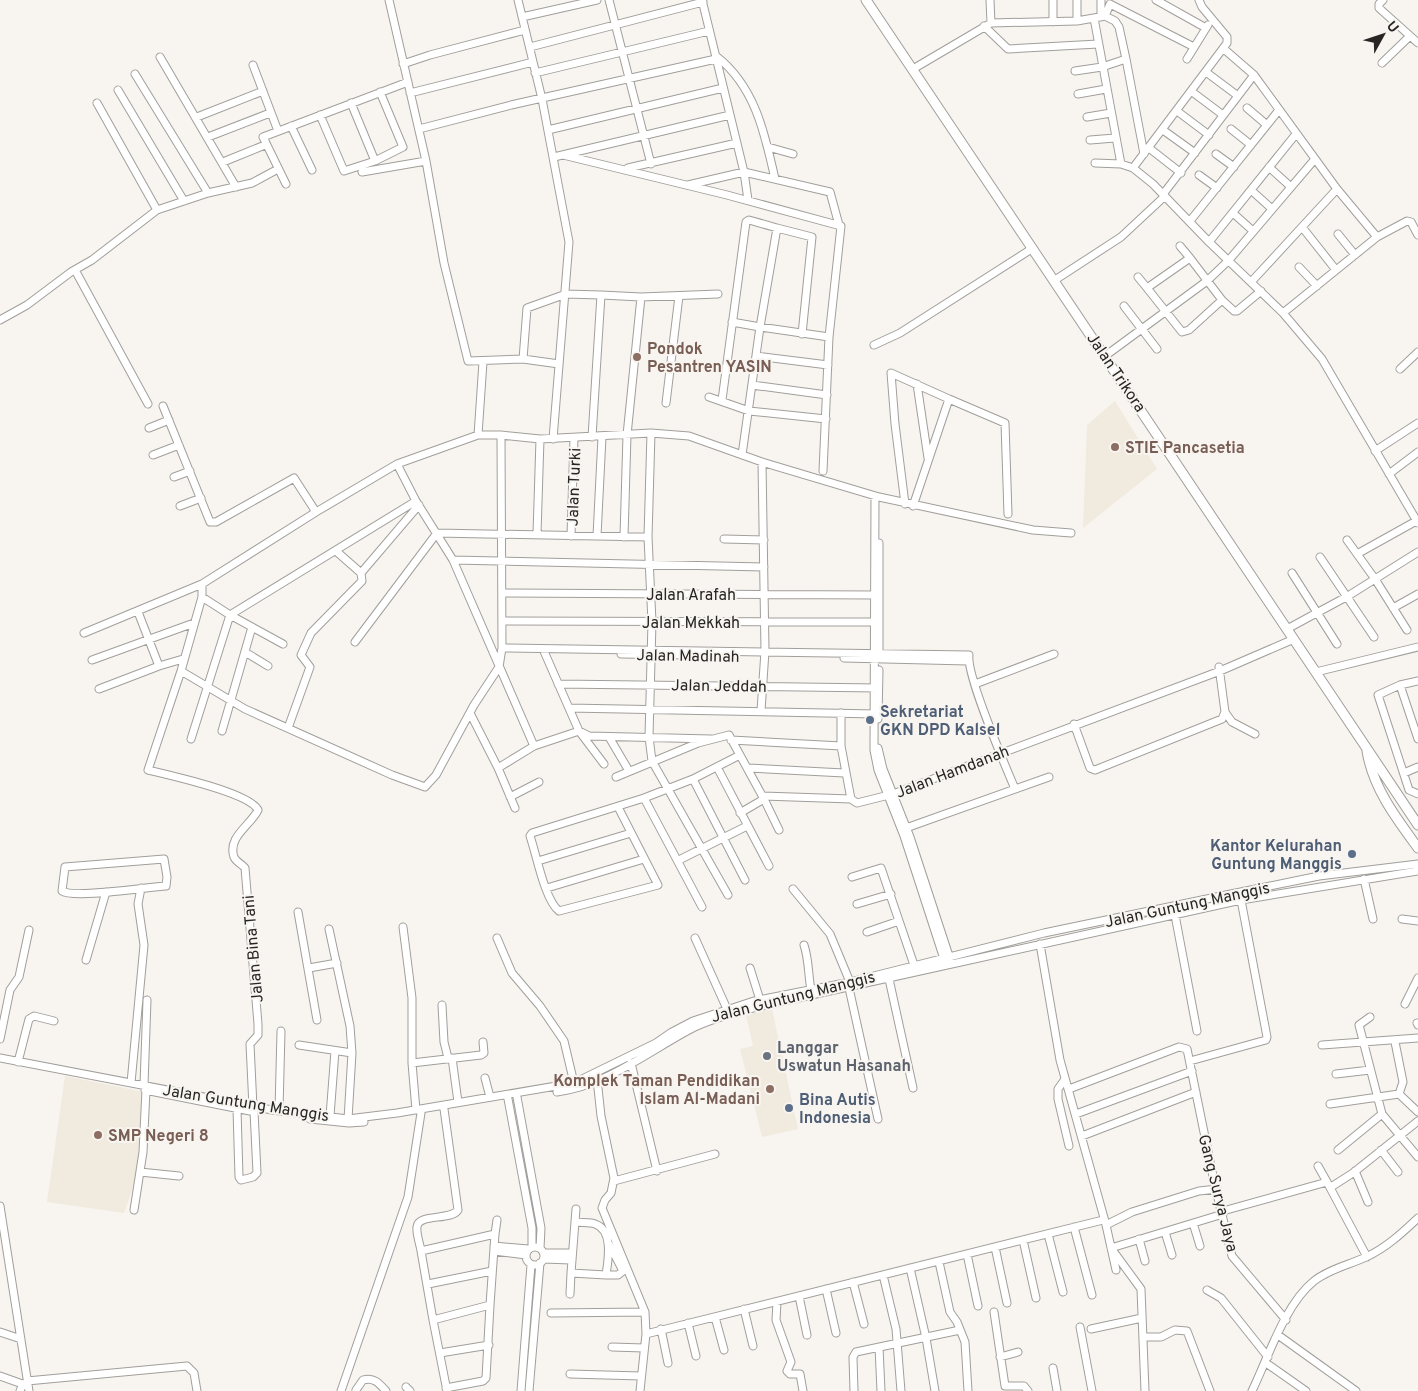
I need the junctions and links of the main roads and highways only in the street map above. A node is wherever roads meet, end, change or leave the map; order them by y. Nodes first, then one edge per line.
1 (866, 0) edge
2 (1366, 746) junction
3 (1380, 767) junction
4 (1370, 772) junction
5 (1418, 824) edge
6 (1418, 848) edge

1 - 2 main road, Jalan Trikora
2 - 3 main road, Jalan Trikora
2 - 4 main road, Jalan Trikora
3 - 4 main road
3 - 5 main road, Jalan Trikora
4 - 6 main road, Jalan Trikora

